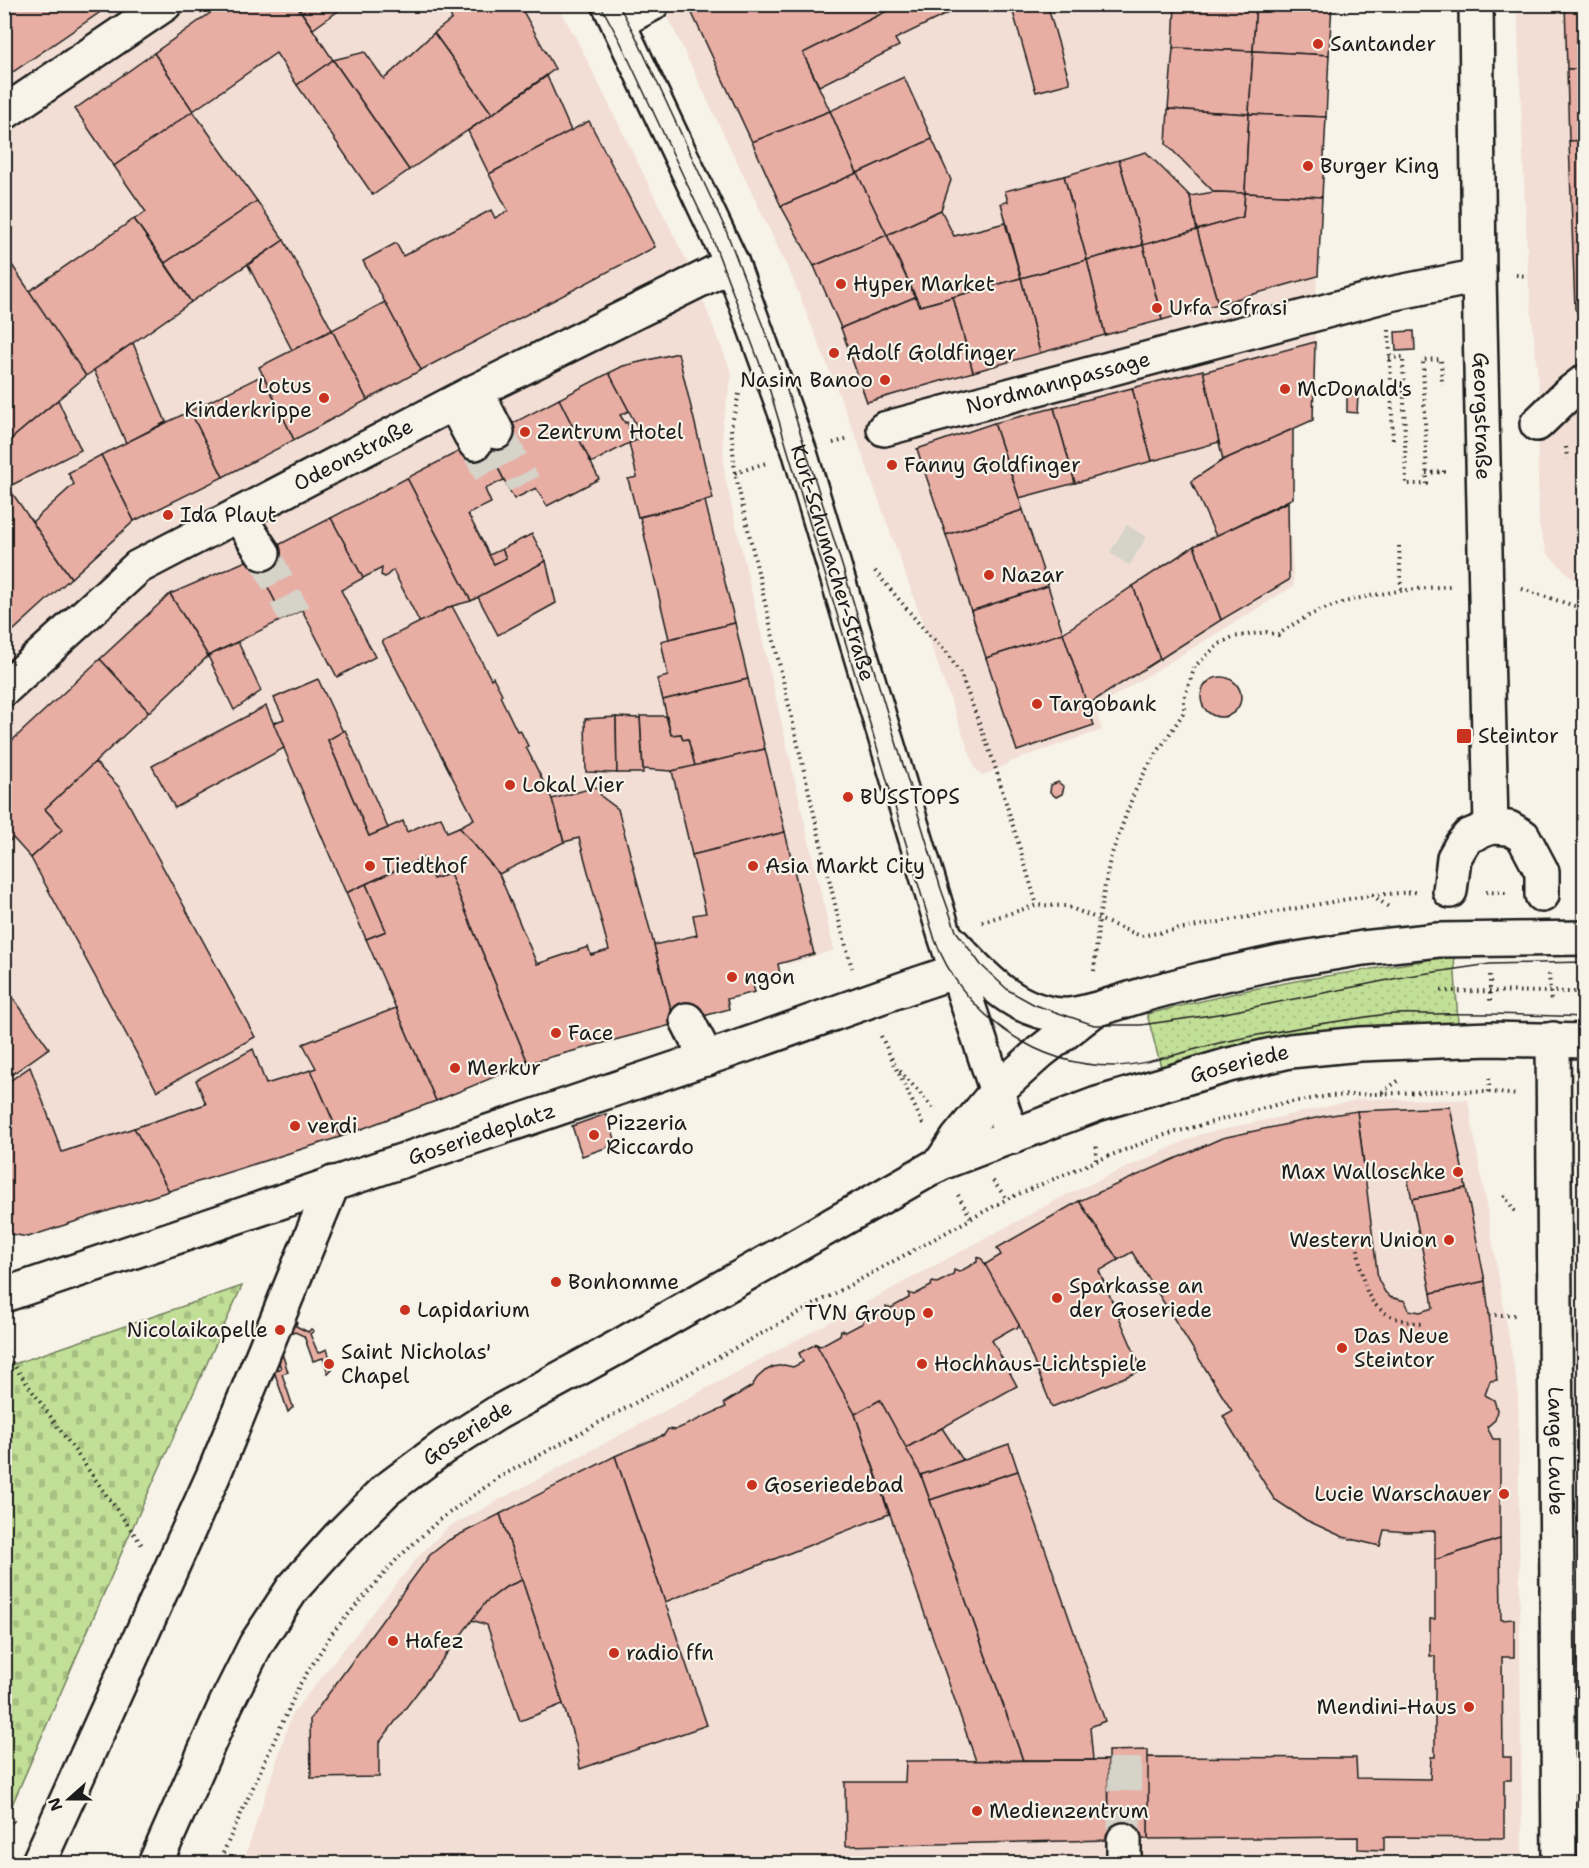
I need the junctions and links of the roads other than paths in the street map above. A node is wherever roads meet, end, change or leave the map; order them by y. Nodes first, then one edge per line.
1 (165, 4) edge
2 (652, 4) edge
3 (1476, 4) edge
4 (614, 13) edge
5 (4, 113) edge
6 (732, 264) junction
7 (1479, 276) junction
8 (1584, 382) edge
9 (465, 397) junction
10 (1537, 424) dead end
11 (884, 429) road end
12 (486, 437) tunnel mouth
13 (238, 515) junction
14 (263, 553) tunnel mouth
15 (4, 689) edge
16 (1491, 827) junction
17 (1450, 891) dead end
18 (1542, 895) dead end
19 (945, 936) junction
20 (1584, 938) edge
21 (957, 971) junction
22 (1094, 1010) junction
23 (687, 1020) dead end
24 (1569, 1040) edge
25 (707, 1059) junction
26 (996, 1092) junction
27 (1012, 1137) junction
28 (948, 1175) junction
29 (333, 1183) junction
30 (4, 1295) edge
31 (38, 1863) edge
32 (155, 1863) edge
33 (1559, 1863) edge

1 - 5 street
2 - 4 street
3 - 7 street, Georgstraße
4 - 6 street, Kurt-Schumacher-Straße
6 - 9 street, Odeonstraße
6 - 19 street, Kurt-Schumacher-Straße
7 - 11 street, Nordmannpassage
7 - 16 street, Georgstraße
8 - 10 street
9 - 12 street
9 - 13 street, Odeonstraße
13 - 14 street
13 - 15 street, Odeonstraße
16 - 17 street
16 - 18 street
19 - 21 street, Kurt-Schumacher-Straße
19 - 22 street
20 - 22 street, Goseriede
21 - 25 street, Goseriedeplatz
21 - 26 street, Kurt-Schumacher-Straße
22 - 26 street, Goseriede
23 - 25 street
24 - 27 street, Goseriede
24 - 33 street, Lange Laube
25 - 29 street, Goseriedeplatz
26 - 27 street, Kurt-Schumacher-Straße
26 - 28 street, Goseriede
27 - 28 street, Goseriede
28 - 32 street, Goseriede
29 - 30 street, Goseriedeplatz
29 - 31 street

